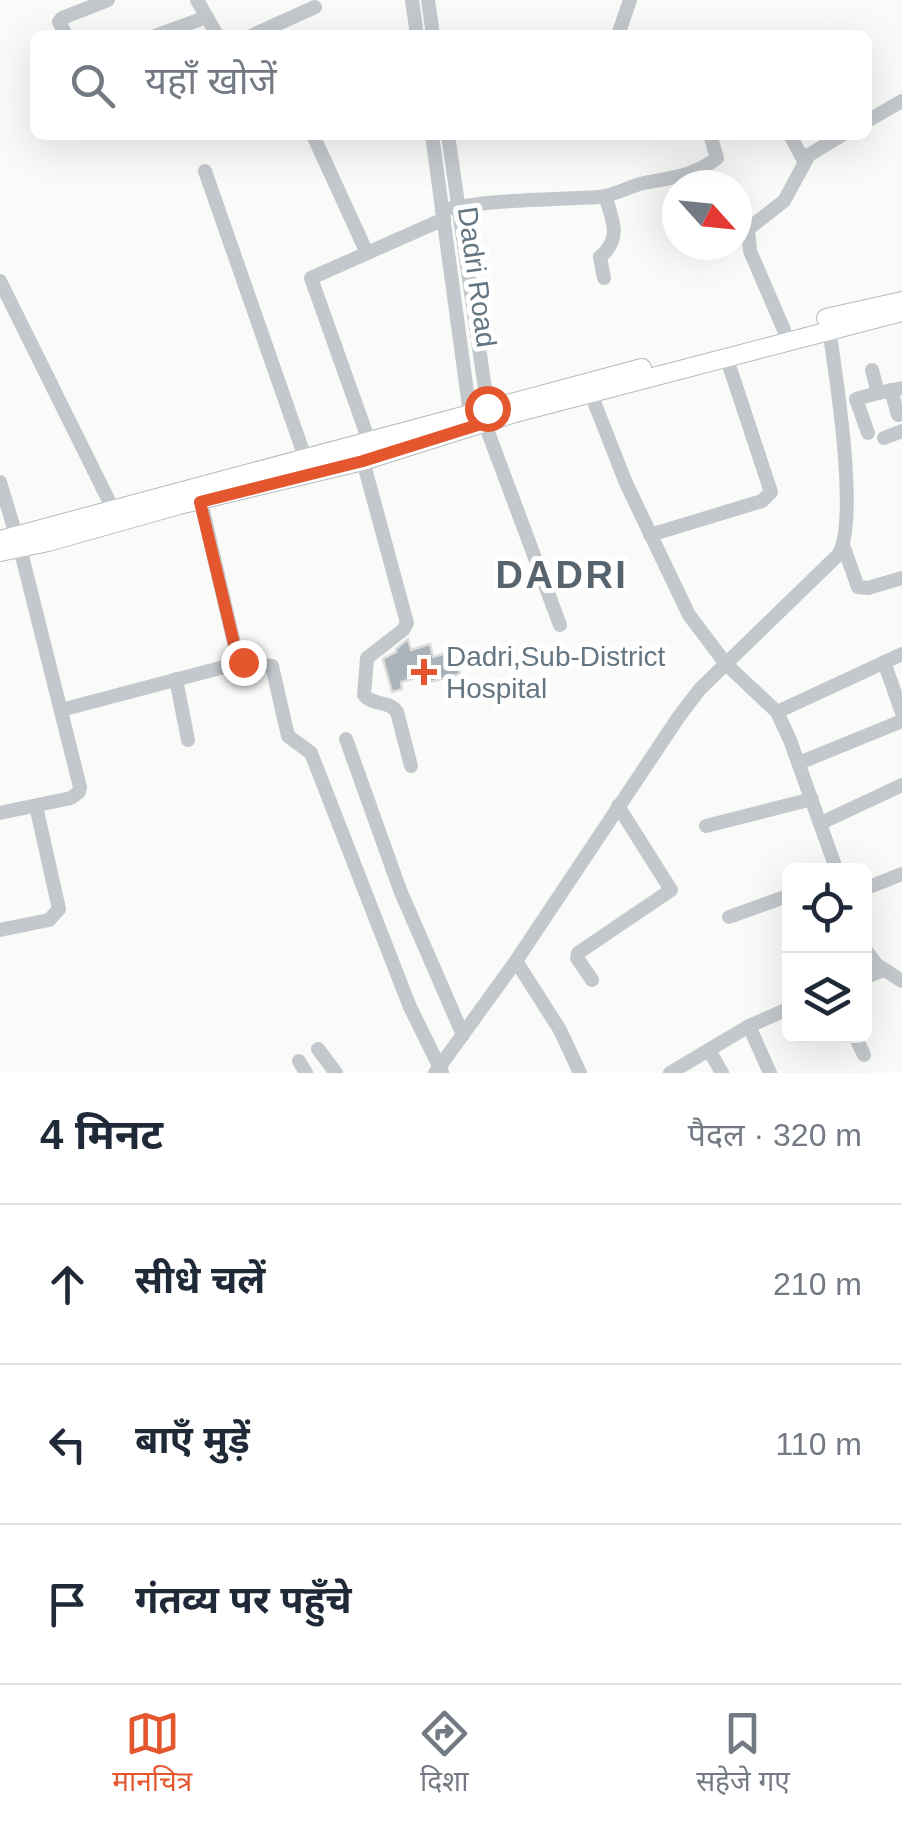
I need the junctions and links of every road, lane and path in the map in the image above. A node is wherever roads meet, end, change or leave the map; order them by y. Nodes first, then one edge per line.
1 (108, 0) edge
2 (197, 0) edge
3 (412, 0) edge
4 (428, 0) edge
5 (630, 0) edge
6 (315, 7) dead end
7 (207, 17) junction
8 (433, 28) edge
9 (416, 29) edge
10 (63, 30) edge
11 (171, 30) edge
12 (214, 30) edge
13 (264, 30) edge
14 (620, 30) edge
15 (902, 101) edge
16 (872, 118) edge
17 (316, 140) edge
18 (433, 140) edge
19 (448, 140) edge
20 (712, 140) edge
21 (793, 140) edge
22 (833, 140) edge
23 (804, 161) junction
24 (205, 171) dead end
25 (605, 196) junction
26 (448, 212) junction
27 (367, 253) junction
28 (604, 278) dead end
29 (0, 281) edge
30 (902, 301) edge
31 (902, 312) edge
32 (828, 323) junction
33 (784, 330) junction
34 (726, 356) junction
35 (872, 370) dead end
36 (890, 390) edge
37 (591, 394) junction
38 (898, 415) dead end
39 (480, 417) junction
40 (902, 432) edge
41 (868, 433) dead end
42 (884, 438) dead end
43 (369, 442) junction
44 (363, 461) junction
45 (308, 466) junction
46 (0, 482) edge
47 (200, 502) junction
48 (113, 509) junction
49 (650, 536) junction
50 (12, 541) edge
51 (843, 546) junction
52 (0, 552) edge
53 (902, 578) edge
54 (560, 625) dead end
55 (902, 654) edge
56 (243, 662) junction
57 (884, 662) junction
58 (726, 664) junction
59 (176, 680) junction
60 (62, 710) junction
61 (777, 712) junction
62 (902, 713) edge
63 (902, 721) edge
64 (346, 739) dead end
65 (188, 740) dead end
66 (799, 763) junction
67 (411, 766) dead end
68 (902, 785) edge
69 (812, 799) junction
70 (36, 806) junction
71 (618, 806) junction
72 (0, 814) edge
73 (822, 823) junction
74 (706, 826) dead end
75 (834, 863) edge
76 (902, 874) edge
77 (872, 886) edge
78 (782, 898) edge
79 (730, 917) dead end
80 (0, 930) edge
81 (869, 953) edge
82 (516, 961) junction
83 (884, 970) junction
84 (872, 975) edge
85 (592, 980) dead end
86 (902, 981) edge
87 (782, 1011) edge
88 (748, 1026) junction
89 (462, 1035) junction
90 (858, 1043) edge
91 (318, 1050) dead end
92 (709, 1050) junction
93 (864, 1055) dead end
94 (439, 1070) edge
95 (336, 1073) edge
96 (580, 1073) edge
97 (670, 1073) edge
98 (722, 1073) edge
99 (770, 1073) edge

1 - 10 street
2 - 7 street
3 - 9 street
4 - 8 street
5 - 14 street
6 - 13 street
7 - 11 street
7 - 12 street
8 - 9 street
15 - 16 street
17 - 27 street
18 - 26 street, Dadri Road
19 - 26 street, Dadri Road
20 - 25 street
21 - 23 street
22 - 23 street
23 - 33 street
24 - 45 street
25 - 26 street
25 - 28 street
26 - 27 street
26 - 39 street, Dadri Road
27 - 43 street
29 - 48 street
30 - 32 main road
31 - 32 main road
32 - 33 main road
32 - 34 main road
32 - 51 street
33 - 39 main road
34 - 37 main road
34 - 49 street
35 - 36 street
36 - 38 street
36 - 41 street
37 - 39 main road
37 - 49 street
39 - 43 main road
39 - 44 main road
39 - 54 street, Dadri Road
40 - 42 street
43 - 45 main road
44 - 45 main road
44 - 67 street
45 - 47 main road
45 - 48 main road
46 - 50 street
47 - 50 main road
47 - 56 street
48 - 50 main road
49 - 58 street
50 - 52 main road
50 - 60 street
51 - 53 street
51 - 58 street
55 - 57 street
56 - 59 street
56 - 94 street
57 - 61 street
57 - 62 street
58 - 61 street
58 - 71 street
59 - 60 street
59 - 65 street
60 - 70 street
61 - 66 street
63 - 66 street
64 - 89 street
66 - 69 street
68 - 73 street
69 - 73 street
69 - 74 street
70 - 72 street
70 - 80 street
71 - 82 street
71 - 85 street
73 - 75 street
76 - 77 street
78 - 79 street
81 - 83 street
82 - 89 street
82 - 96 street
83 - 84 street
83 - 86 street
87 - 88 street
88 - 92 street
88 - 99 street
89 - 94 street
90 - 93 street
91 - 95 street
92 - 97 street
92 - 98 street

